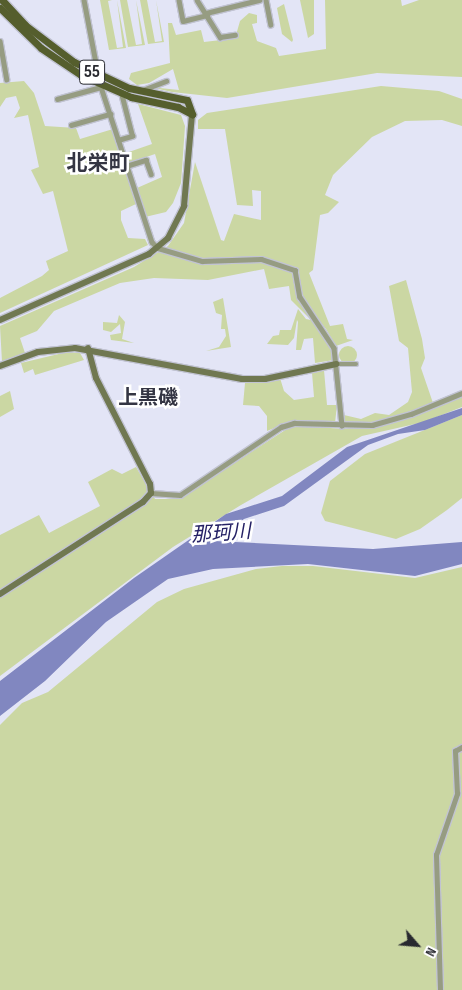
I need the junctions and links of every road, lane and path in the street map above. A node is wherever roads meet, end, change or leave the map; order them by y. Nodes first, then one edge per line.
1 (2, 0) edge
2 (84, 0) edge
3 (179, 0) edge
4 (197, 0) edge
5 (258, 0) edge
6 (266, 0) edge
7 (0, 8) edge
8 (207, 14) junction
9 (271, 25) dead end
10 (235, 35) dead end
11 (0, 40) edge
12 (3, 69) edge
13 (98, 75) junction
14 (7, 79) dead end
15 (166, 80) dead end
16 (100, 86) junction
17 (140, 91) junction
18 (121, 93) junction
19 (57, 99) dead end
20 (110, 114) junction
21 (192, 114) junction
22 (71, 125) dead end
23 (132, 136) junction
24 (118, 140) junction
25 (134, 142) dead end
26 (126, 166) junction
27 (151, 174) dead end
28 (158, 248) junction
29 (0, 320) edge
30 (88, 348) junction
31 (336, 364) junction
32 (356, 364) dead end
33 (0, 366) edge
34 (462, 392) edge
35 (342, 426) junction
36 (151, 493) junction
37 (0, 594) edge
38 (462, 747) edge
39 (440, 990) edge

1 - 13 main road, 55
2 - 13 street
3 - 8 street
4 - 8 street
5 - 8 street
6 - 9 street
7 - 16 main road, 55
8 - 10 street
11 - 12 street
12 - 14 street
13 - 16 street
13 - 17 main road, 55
15 - 17 street
16 - 18 main road, 55
16 - 19 street
16 - 20 street
17 - 21 main road, 55
18 - 21 main road, 55
18 - 23 street
20 - 22 street
20 - 24 street
21 - 28 street
23 - 24 street
23 - 25 street
24 - 26 street
26 - 27 street
26 - 28 street
28 - 29 street
28 - 31 street
30 - 31 street
30 - 33 street
30 - 36 street
31 - 32 street
31 - 35 street
34 - 35 street
35 - 36 street
36 - 37 street
38 - 39 street

